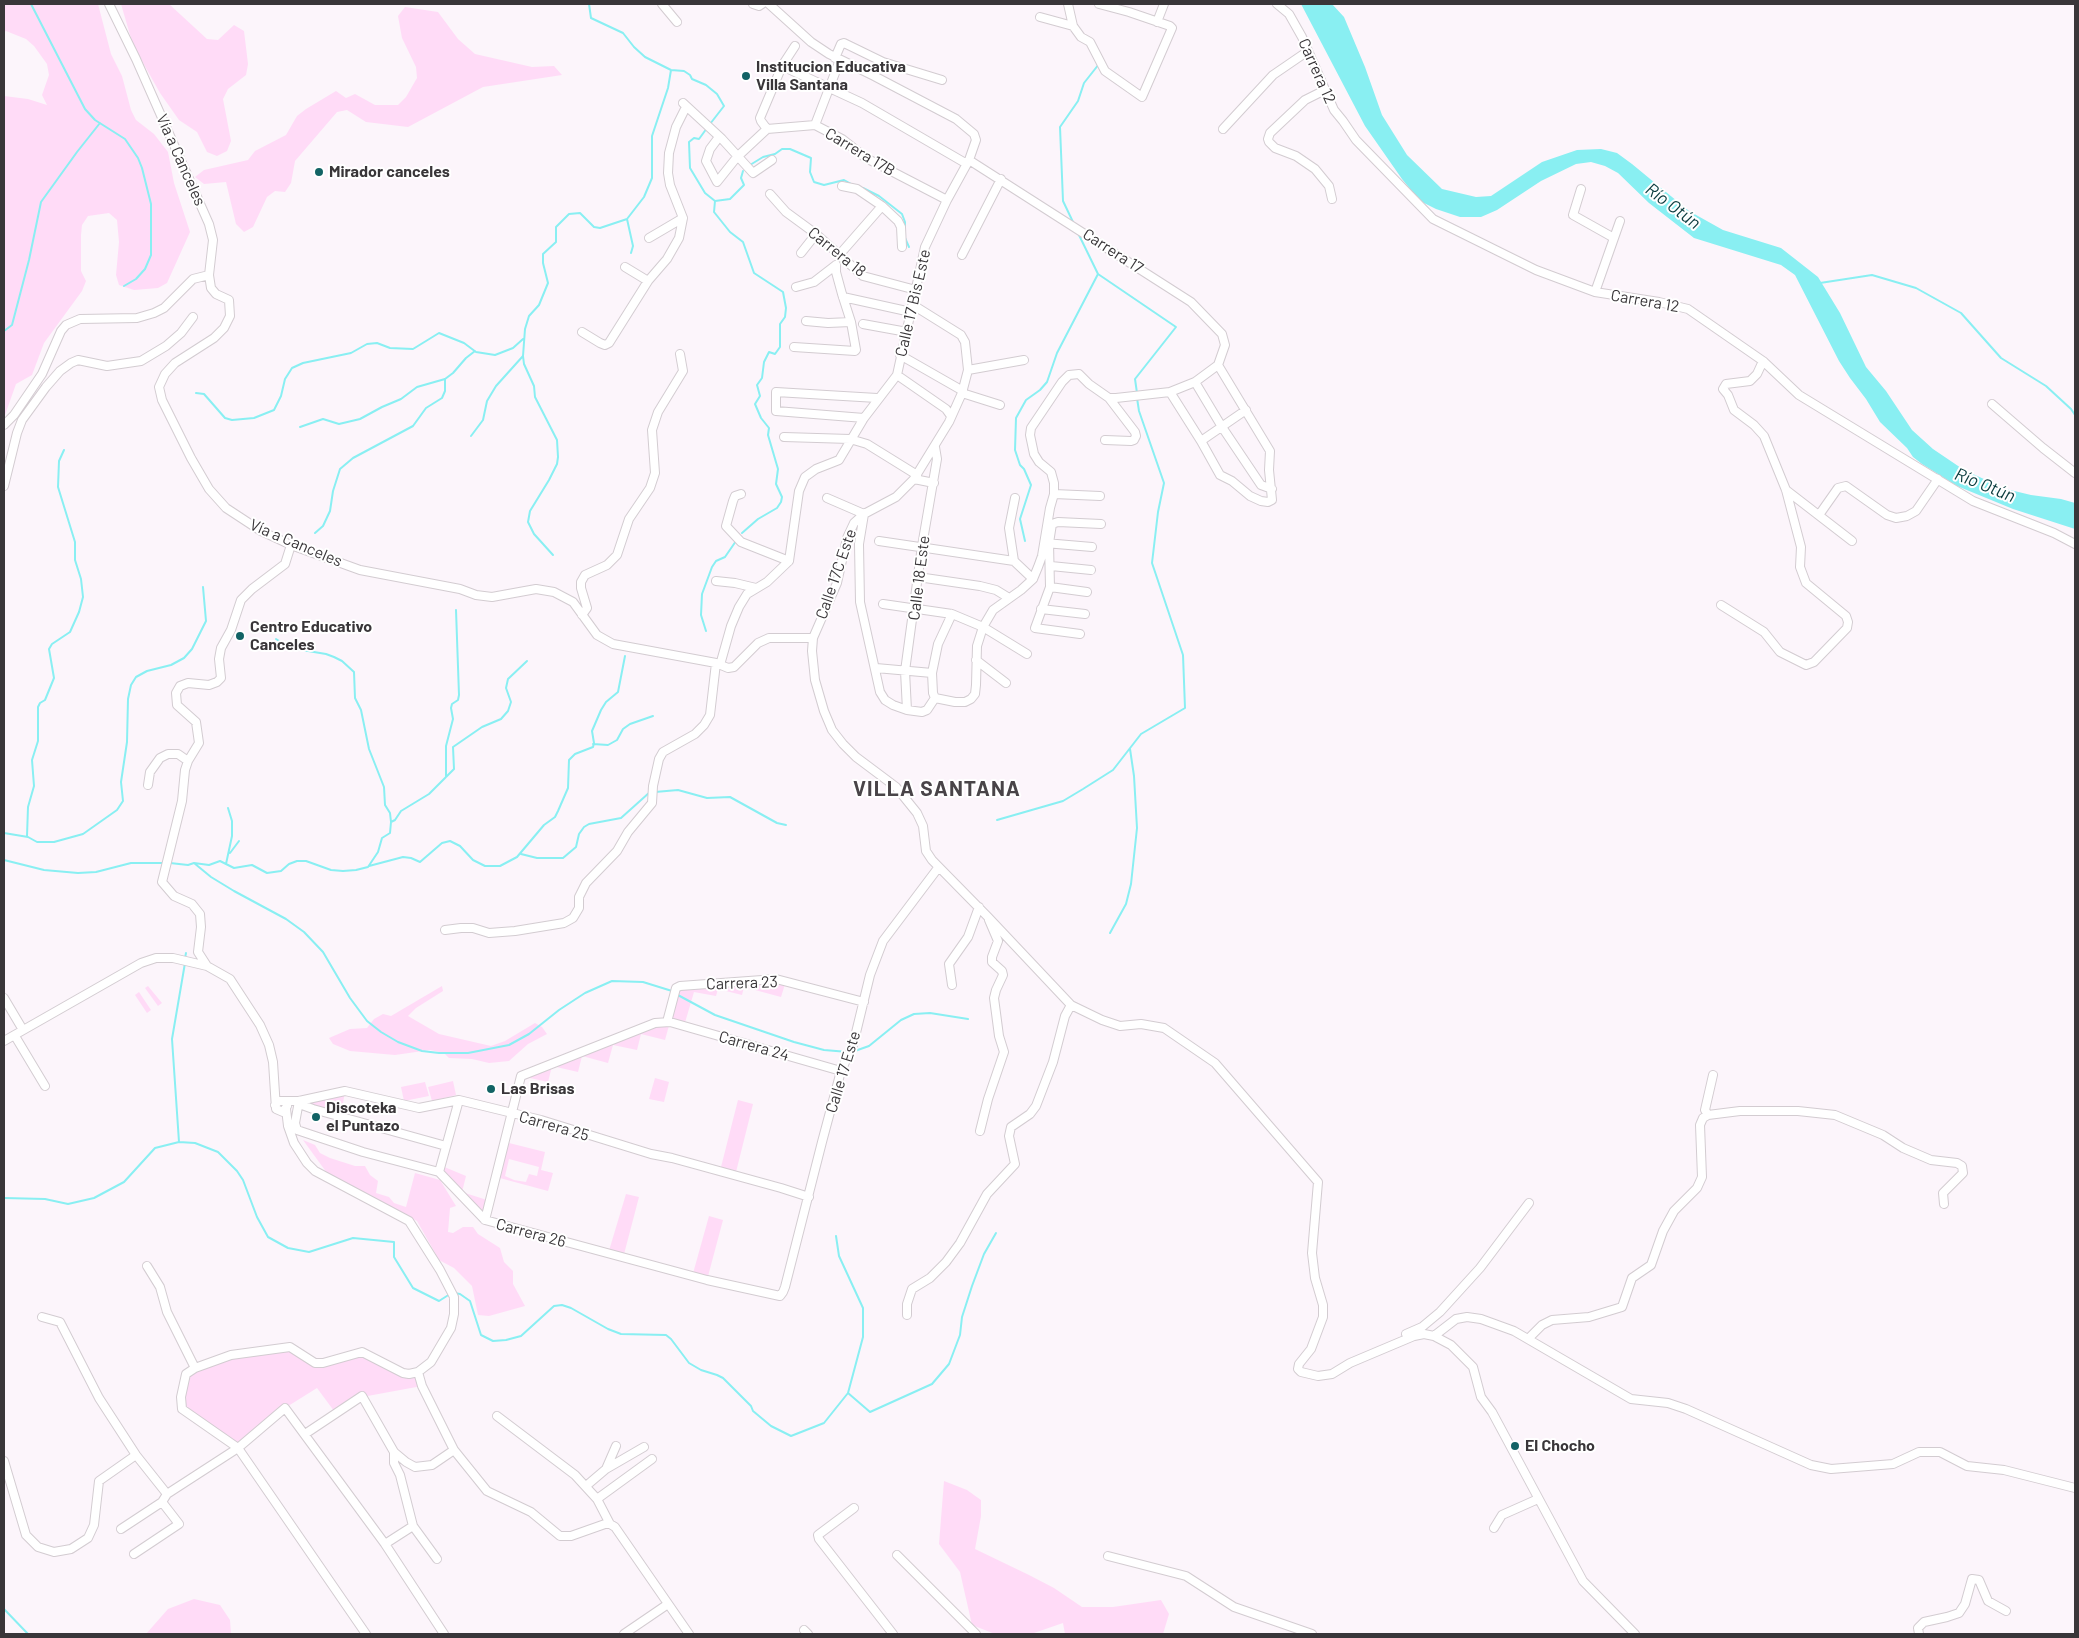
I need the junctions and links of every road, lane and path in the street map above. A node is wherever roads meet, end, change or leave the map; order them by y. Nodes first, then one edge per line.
1 (110, 4) edge
2 (662, 4) edge
3 (752, 4) edge
4 (762, 4) edge
5 (769, 4) edge
6 (1068, 4) edge
7 (1099, 4) edge
8 (1164, 4) edge
9 (1277, 4) edge
10 (1040, 17) dead end
11 (677, 22) dead end
12 (1157, 22) junction
13 (1073, 26) junction
14 (795, 46) dead end
15 (1308, 51) junction
16 (838, 59) junction
17 (782, 66) junction
18 (942, 80) dead end
19 (828, 88) junction
20 (1325, 90) junction
21 (815, 125) junction
22 (1223, 129) dead end
23 (767, 130) junction
24 (719, 137) junction
25 (737, 157) junction
26 (772, 160) dead end
27 (968, 162) junction
28 (1002, 179) junction
29 (842, 186) dead end
30 (1581, 188) dead end
31 (770, 194) dead end
32 (1332, 199) dead end
33 (947, 200) junction
34 (882, 206) junction
35 (683, 218) junction
36 (1620, 221) dead end
37 (816, 234) junction
38 (649, 238) dead end
39 (1614, 238) junction
40 (902, 247) dead end
41 (801, 254) dead end
42 (840, 254) junction
43 (962, 255) dead end
44 (625, 267) dead end
45 (210, 275) junction
46 (648, 280) junction
47 (796, 287) dead end
48 (916, 290) junction
49 (1595, 292) junction
50 (843, 297) junction
51 (912, 308) junction
52 (192, 316) dead end
53 (806, 321) dead end
54 (851, 322) junction
55 (863, 324) dead end
56 (582, 332) dead end
57 (906, 332) junction
58 (794, 347) dead end
59 (680, 354) dead end
60 (900, 355) junction
61 (1024, 360) dead end
62 (1763, 361) junction
63 (1218, 365) junction
64 (968, 370) junction
65 (897, 375) junction
66 (1195, 382) junction
67 (962, 392) junction
68 (1170, 392) junction
69 (877, 398) junction
70 (1109, 398) junction
71 (1992, 404) dead end
72 (1000, 406) dead end
73 (1246, 410) junction
74 (14, 415) junction
75 (951, 416) junction
76 (864, 418) junction
77 (22, 420) junction
78 (4, 425) edge
79 (1222, 427) junction
80 (784, 438) dead end
81 (850, 439) junction
82 (1105, 440) dead end
83 (1201, 441) junction
84 (934, 446) junction
85 (2075, 473) edge
86 (916, 477) junction
87 (1938, 480) junction
88 (934, 483) junction
89 (4, 486) edge
90 (1272, 489) junction
91 (1786, 490) junction
92 (741, 494) dead end
93 (1054, 494) junction
94 (1100, 496) dead end
95 (827, 498) dead end
96 (1015, 498) dead end
97 (864, 514) junction
98 (1819, 515) junction
99 (1101, 524) dead end
100 (879, 541) dead end
101 (1852, 541) dead end
102 (1046, 543) junction
103 (2075, 544) edge
104 (291, 545) junction
105 (922, 546) junction
106 (1092, 547) dead end
107 (789, 561) junction
108 (1014, 561) junction
109 (1051, 566) junction
110 (1091, 570) dead end
111 (918, 577) junction
112 (1033, 579) junction
113 (716, 581) dead end
114 (1050, 587) junction
115 (756, 588) junction
116 (1087, 592) dead end
117 (1009, 598) junction
118 (883, 604) dead end
119 (1721, 604) dead end
120 (1041, 608) junction
121 (914, 609) junction
122 (952, 614) junction
123 (1085, 614) dead end
124 (582, 615) junction
125 (983, 627) junction
126 (1080, 634) dead end
127 (813, 638) junction
128 (1027, 654) dead end
129 (976, 660) junction
130 (718, 664) junction
131 (876, 668) junction
132 (905, 671) junction
133 (932, 673) junction
134 (1006, 683) dead end
135 (935, 698) junction
136 (907, 710) junction
137 (188, 761) junction
138 (148, 785) dead end
139 (938, 868) junction
140 (979, 907) junction
141 (988, 916) junction
142 (445, 930) dead end
143 (207, 966) junction
144 (952, 985) dead end
145 (4, 998) edge
146 (864, 1002) junction
147 (1071, 1005) junction
148 (667, 1022) junction
149 (23, 1030) junction
150 (15, 1036) junction
151 (4, 1041) edge
152 (842, 1071) junction
153 (1713, 1075) dead end
154 (45, 1086) dead end
155 (274, 1093) junction
156 (459, 1100) junction
157 (298, 1101) junction
158 (286, 1105) junction
159 (276, 1108) junction
160 (512, 1114) junction
161 (1708, 1115) junction
162 (288, 1126) junction
163 (980, 1131) dead end
164 (446, 1146) junction
165 (439, 1172) junction
166 (809, 1197) junction
167 (1529, 1204) dead end
168 (1944, 1204) dead end
169 (485, 1220) junction
170 (147, 1266) dead end
171 (784, 1292) joint
172 (907, 1315) dead end
173 (42, 1317) dead end
174 (1434, 1336) junction
175 (1528, 1339) junction
176 (1403, 1341) junction
177 (195, 1368) junction
178 (418, 1372) junction
179 (497, 1416) dead end
180 (305, 1434) junction
181 (616, 1446) dead end
182 (644, 1447) dead end
183 (238, 1448) junction
184 (454, 1450) junction
185 (394, 1452) junction
186 (136, 1455) junction
187 (652, 1459) dead end
188 (4, 1461) edge
189 (606, 1469) junction
190 (586, 1486) junction
191 (2075, 1488) edge
192 (167, 1494) junction
193 (598, 1499) junction
194 (1538, 1499) junction
195 (162, 1502) junction
196 (854, 1508) dead end
197 (610, 1524) junction
198 (412, 1526) junction
199 (1494, 1528) dead end
200 (121, 1529) dead end
201 (385, 1544) junction
202 (134, 1554) dead end
203 (897, 1555) dead end
204 (1108, 1556) dead end
205 (437, 1559) dead end
206 (668, 1604) junction
207 (2006, 1611) dead end
208 (366, 1634) edge
209 (444, 1634) edge
210 (624, 1634) edge
211 (689, 1634) edge
212 (893, 1634) edge
213 (976, 1634) edge
214 (1312, 1634) edge
215 (1634, 1634) edge
216 (1918, 1634) edge

1 - 45 street, Vía a Canceles
2 - 11 street
3 - 4 street
5 - 16 street
6 - 13 street
7 - 12 street
8 - 12 street
9 - 15 street, Carrera 12
10 - 13 street
12 - 13 street
14 - 17 street
15 - 20 street, Carrera 12
15 - 22 street
16 - 18 street
16 - 19 street
16 - 27 street, Calle 17 Bis Este
17 - 19 street, Carrera 17
17 - 23 street
19 - 21 street
19 - 27 street, Carrera 17
20 - 32 street
20 - 49 street, Carrera 12
21 - 23 street, Carrera 17B
21 - 33 street, Carrera 17B
23 - 25 street
24 - 25 street
24 - 25 street
24 - 35 street
25 - 26 street
27 - 28 street, Carrera 17
27 - 33 street, Calle 17 Bis Este
28 - 43 street
28 - 63 street, Carrera 17
29 - 34 street
30 - 39 street
31 - 37 street, Carrera 18
33 - 48 street, Calle 17 Bis Este
34 - 40 street
34 - 42 street
35 - 38 street
35 - 46 street
36 - 39 street
37 - 41 street
37 - 42 street, Carrera 18
39 - 49 street
42 - 48 street, Carrera 18
44 - 46 street
45 - 74 street
45 - 104 street, Vía a Canceles
46 - 56 street
47 - 50 street
48 - 51 street, Calle 17 Bis Este
49 - 62 street, Carrera 12
50 - 51 street
50 - 54 street
51 - 57 street, Calle 17 Bis Este
51 - 64 street
52 - 77 street
53 - 54 street
54 - 58 street
55 - 57 street
57 - 60 street, Calle 17 Bis Este
59 - 124 street
60 - 65 street, Calle 17 Bis Este
60 - 67 street
61 - 64 street
62 - 87 street, Carrera 12
62 - 91 street
63 - 66 street
63 - 73 street
64 - 67 street
65 - 69 street, Calle 17 Bis Este
65 - 75 street
66 - 68 street
66 - 79 street
67 - 72 street
67 - 75 street
68 - 70 street
68 - 83 street
69 - 76 street, Calle 17 Bis Este
69 - 76 street
70 - 82 street
70 - 93 street
71 - 85 street
73 - 79 street
73 - 90 street
74 - 77 street
74 - 78 street
75 - 84 street
76 - 81 street, Calle 17 Bis Este
77 - 89 street
79 - 83 street
79 - 90 street
80 - 81 street
81 - 86 street
81 - 107 street, Calle 17 Bis Este
83 - 90 street
84 - 86 street
84 - 88 street, Calle 18 Este
86 - 88 street
86 - 97 street
87 - 98 street
87 - 103 street, Carrera 12
88 - 105 street, Calle 18 Este
91 - 98 street
91 - 119 street
92 - 107 street
93 - 94 street
93 - 102 street
95 - 97 street
96 - 108 street
97 - 127 street, Calle 17C Este
97 - 131 street
98 - 101 street
99 - 102 street
100 - 105 street
102 - 106 street
102 - 109 street
102 - 112 street
104 - 124 street, Vía a Canceles
104 - 137 street
105 - 108 street
105 - 111 street, Calle 18 Este
107 - 115 street
108 - 112 street
109 - 110 street
109 - 114 street
111 - 117 street
111 - 121 street, Calle 18 Este
112 - 117 street
113 - 115 street
114 - 116 street
114 - 120 street
115 - 130 street
117 - 125 street
118 - 121 street
120 - 123 street
120 - 126 street
121 - 122 street
121 - 132 street, Calle 18 Este
122 - 125 street
122 - 133 street
124 - 130 street, Vía a Canceles
125 - 128 street
125 - 129 street
127 - 130 street
127 - 139 street
129 - 134 street
129 - 135 street
130 - 142 street
131 - 132 street
131 - 136 street
132 - 133 street
132 - 136 street, Calle 18 Este
133 - 135 street
135 - 136 street
137 - 138 street
137 - 143 street
139 - 140 street
139 - 146 street, Calle 17 Este
140 - 141 street
140 - 144 street
141 - 147 street
141 - 163 street
143 - 149 street
143 - 155 street
145 - 149 street
146 - 148 street, Carrera 23
146 - 152 street, Calle 17 Este
147 - 172 street
147 - 176 street
148 - 152 street, Carrera 24
148 - 160 street
149 - 150 street
150 - 151 street
150 - 154 street
152 - 166 street, Calle 17 Este
153 - 161 street
155 - 158 street
155 - 159 street
156 - 157 street, Carrera 25
156 - 160 street, Carrera 25
156 - 164 street
157 - 158 street, Carrera 25
157 - 164 street
157 - 165 street
158 - 159 street, Carrera 25
158 - 162 street
159 - 162 street
160 - 166 street, Carrera 25
160 - 169 street
161 - 168 street
161 - 175 street
162 - 178 street
164 - 165 street
165 - 169 street, Carrera 26
166 - 171 street, Calle 17 Este
167 - 176 street
169 - 171 street, Carrera 26
170 - 177 street
173 - 186 street
174 - 175 street
174 - 176 street
174 - 194 street
175 - 191 street
177 - 178 street
177 - 183 street
178 - 184 street
179 - 190 street
180 - 183 street
180 - 185 street
180 - 201 street
181 - 189 street
182 - 189 street
183 - 192 street
183 - 208 street
184 - 185 street
184 - 197 street
185 - 198 street
186 - 188 street
186 - 192 street
187 - 193 street
189 - 190 street
190 - 193 street
192 - 195 street
193 - 197 street
194 - 199 street
194 - 215 street
195 - 200 street
195 - 202 street
196 - 212 street
197 - 206 street
198 - 201 street
198 - 205 street
201 - 209 street
203 - 213 street
204 - 214 street
206 - 210 street
206 - 211 street
207 - 216 street

